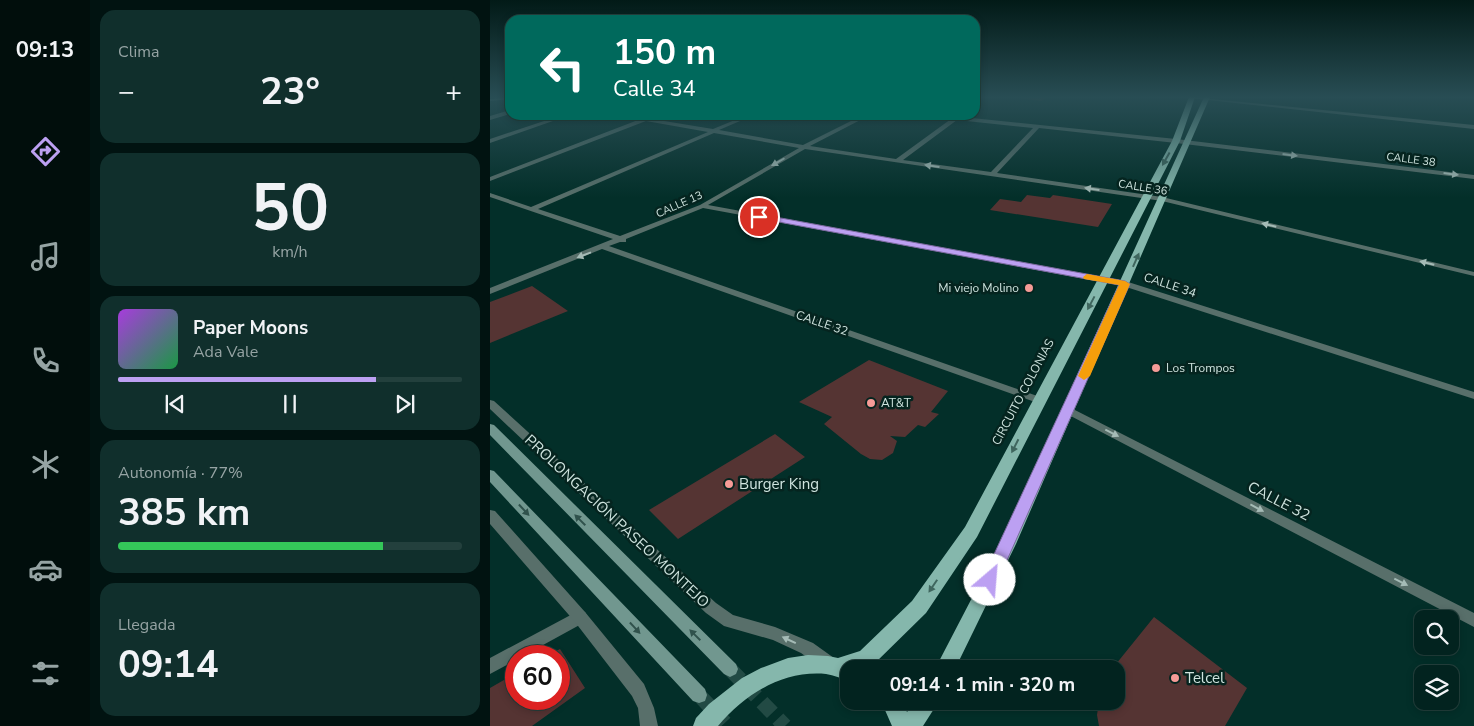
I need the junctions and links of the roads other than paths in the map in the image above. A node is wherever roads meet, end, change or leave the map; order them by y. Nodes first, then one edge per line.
1 (518, 131) edge
2 (614, 131) edge
3 (706, 131) edge
4 (836, 131) edge
5 (938, 131) edge
6 (1033, 131) edge
7 (1085, 131) edge
8 (1184, 131) edge
9 (1188, 131) edge
10 (712, 132) junction
11 (490, 140) edge
12 (1182, 141) junction
13 (804, 147) junction
14 (897, 160) junction
15 (992, 174) junction
16 (1474, 177) edge
17 (490, 178) edge
18 (490, 195) edge
19 (1145, 196) junction
20 (1162, 199) junction
21 (702, 206) junction
22 (532, 209) junction
23 (623, 240) junction
24 (605, 247) junction
25 (1474, 274) edge
26 (1104, 280) junction
27 (1125, 284) junction
28 (490, 291) edge
29 (1474, 396) edge
30 (1039, 400) junction
31 (490, 403) edge
32 (1069, 411) junction
33 (490, 428) edge
34 (490, 474) edge
35 (490, 515) edge
36 (580, 617) junction
37 (1474, 620) edge
38 (861, 660) edge
39 (950, 660) edge
40 (490, 666) edge
41 (840, 668) edge
42 (730, 669) tunnel mouth
43 (699, 695) tunnel mouth
44 (895, 710) edge
45 (922, 710) edge
46 (649, 726) edge
47 (704, 726) edge
48 (903, 726) edge
49 (910, 726) edge

1 - 11 street
2 - 17 street
3 - 10 street, CALLE 36
4 - 13 street, CALLE 13
5 - 14 street
6 - 15 street
7 - 12 street, CALLE 38
8 - 12 main road, CIRCUITO COLONIAS
9 - 12 main road, CIRCUITO COLONIAS
10 - 13 street, CALLE 36
10 - 22 street
12 -> 16 street, CALLE 38
12 -> 19 main road, CIRCUITO COLONIAS
12 - 20 main road, CIRCUITO COLONIAS
13 - 14 street, CALLE 36
13 -> 21 street, CALLE 13
15 -> 14 street, CALLE 36
19 -> 15 street, CALLE 36
18 - 22 street
19 - 20 street, CALLE 36
19 - 26 main road, CIRCUITO COLONIAS
25 -> 20 street, CALLE 36
27 -> 20 main road, CIRCUITO COLONIAS
21 - 23 street, CALLE 13
21 - 26 street, CALLE 34
22 - 23 street
23 - 24 street, CALLE 13
24 -> 28 street, CALLE 13
24 - 30 street, CALLE 32
26 - 27 street, CALLE 34
26 -> 30 main road, CIRCUITO COLONIAS
27 - 29 street, CALLE 34
27 - 32 main road, CIRCUITO COLONIAS
30 -> 38 main road, CIRCUITO COLONIAS
41 -> 31 street, PROLONGACIÓN PASEO MONTEJO
32 -> 37 street, CALLE 32
32 - 39 main road, CIRCUITO COLONIAS
42 -> 33 main road, PROLONGACIÓN PASEO MONTEJO
34 -> 43 main road
35 - 36 street
36 - 40 street
36 - 46 street
41 - 47 main road, CIRCUITO COLONIAS
44 - 48 main road
45 - 49 main road

